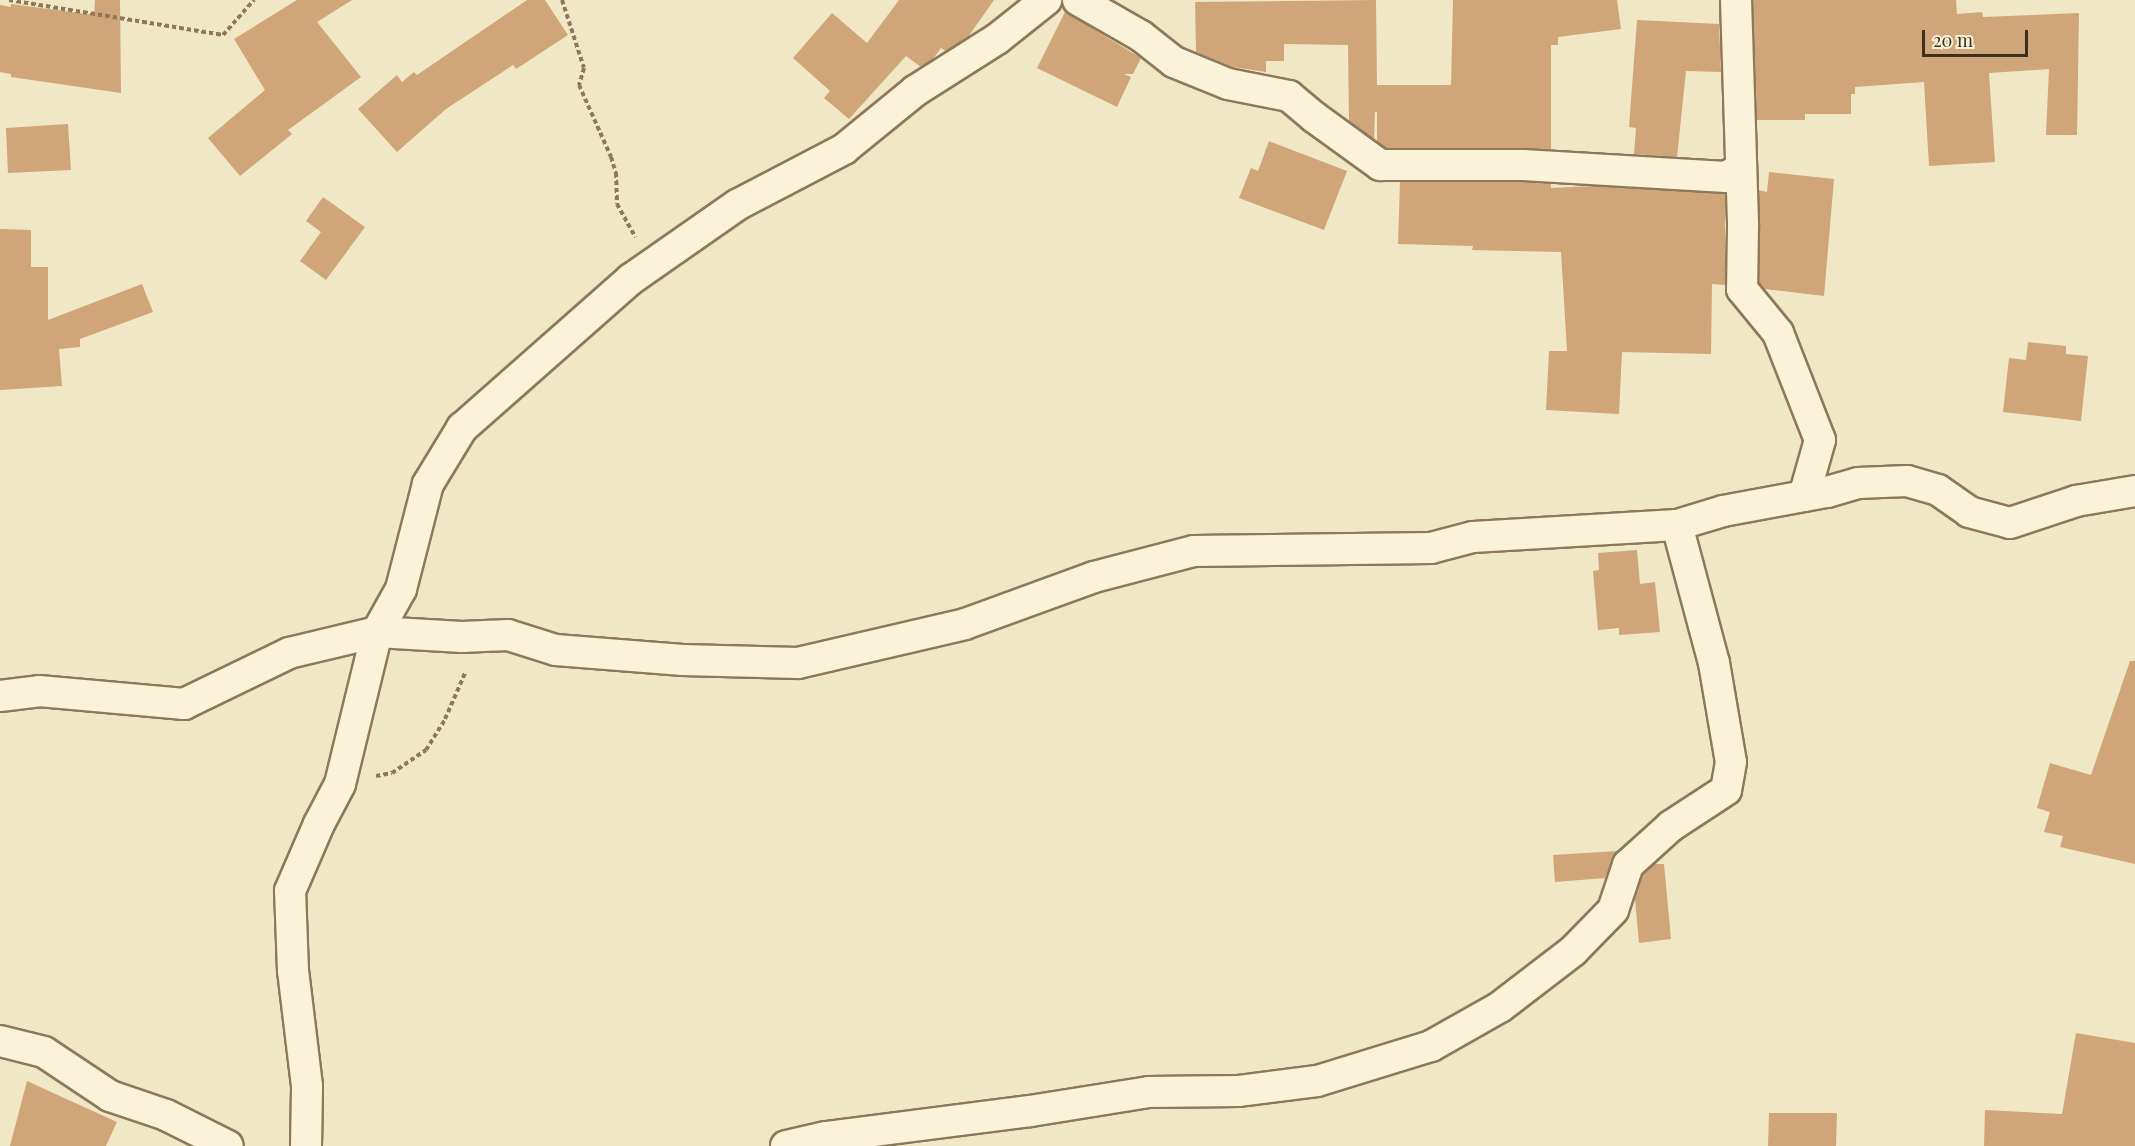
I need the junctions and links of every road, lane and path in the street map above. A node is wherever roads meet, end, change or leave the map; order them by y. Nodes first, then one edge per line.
1 (9, 0) edge
2 (254, 0) edge
3 (562, 0) edge
4 (1046, 0) edge
5 (1078, 0) edge
6 (1736, 0) edge
7 (1741, 168) junction
8 (644, 272) junction
9 (2135, 491) edge
10 (1804, 496) junction
11 (1677, 525) junction
12 (377, 632) junction
13 (508, 635) junction
14 (0, 696) edge
15 (340, 784) junction
16 (0, 1041) edge
17 (228, 1146) edge
18 (306, 1146) edge
19 (786, 1146) edge

1 - 2 path
3 - 8 path
4 - 8 street
5 - 7 street
6 - 7 street
7 - 10 street
8 - 12 street
9 - 10 street
10 - 11 street
11 - 13 street
11 - 19 street
12 - 13 street
12 - 14 street
12 - 15 street
13 - 15 path
15 - 18 street
16 - 17 street

